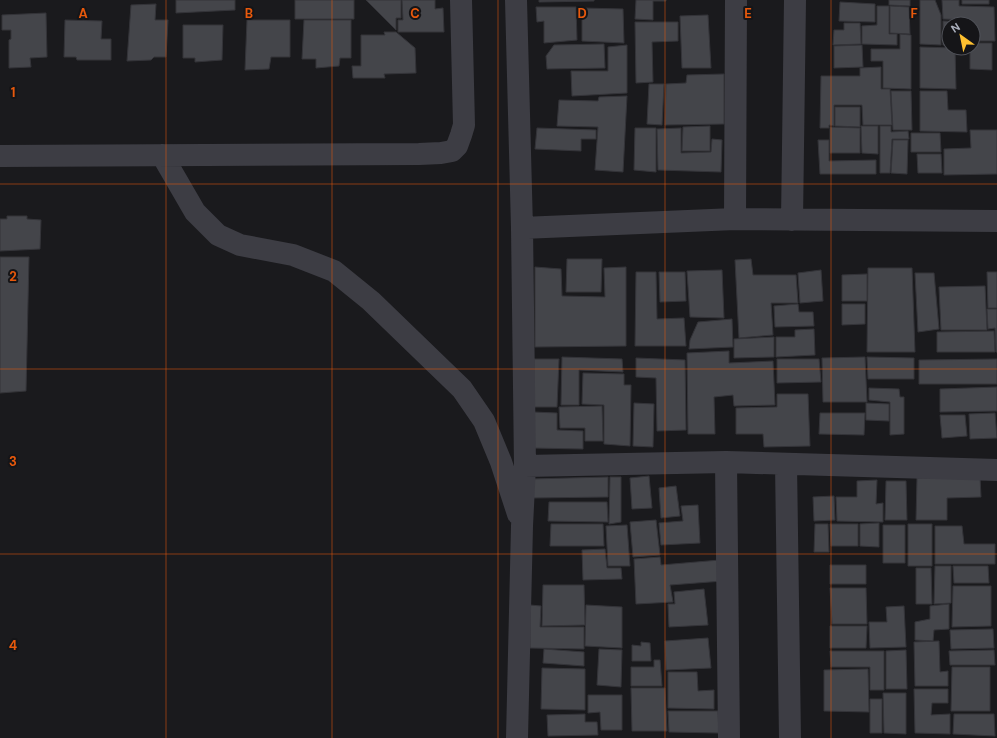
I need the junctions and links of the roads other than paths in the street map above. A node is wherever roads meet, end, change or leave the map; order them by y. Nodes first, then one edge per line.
1 (461, 0) edge
2 (516, 0) edge
3 (736, 0) edge
4 (795, 0) edge
5 (162, 155) junction
6 (0, 156) edge
7 (735, 219) junction
8 (792, 220) junction
9 (997, 222) edge
10 (522, 228) junction
11 (726, 462) junction
12 (786, 464) junction
13 (525, 466) junction
14 (997, 470) edge
15 (522, 526) junction
16 (517, 738) edge
17 (729, 738) edge
18 (790, 738) edge

1 - 5 street
2 - 10 street
3 - 7 street
4 - 8 street
5 - 6 street
5 - 15 street
7 - 8 street
7 - 10 street
8 - 9 street
10 - 13 street
11 - 12 street
11 - 13 street
11 - 17 street
12 - 14 street
12 - 18 street
13 - 15 street
15 - 16 street

